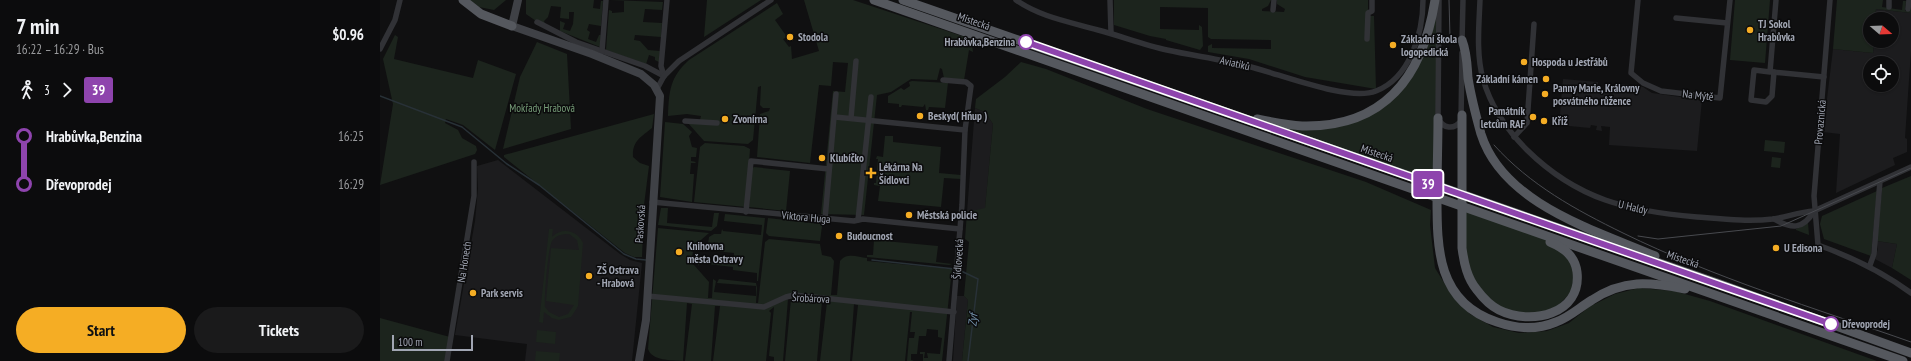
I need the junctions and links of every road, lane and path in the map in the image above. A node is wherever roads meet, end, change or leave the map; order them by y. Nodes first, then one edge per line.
1 (400, 0) edge
2 (463, 0) edge
3 (518, 0) edge
4 (606, 0) edge
5 (667, 0) edge
6 (772, 0) edge
7 (874, 0) edge
8 (903, 0) edge
9 (1017, 0) edge
10 (1110, 0) edge
11 (1274, 0) edge
12 (1372, 0) edge
13 (1423, 0) edge
14 (1435, 0) edge
15 (1439, 0) edge
16 (1463, 0) edge
17 (1480, 0) edge
18 (1638, 0) edge
19 (1730, 0) edge
20 (1776, 0) edge
21 (1830, 0) edge
22 (1889, 0) edge
23 (1909, 0) edge
24 (1889, 7) dead end
25 (1908, 8) dead end
26 (1273, 10) dead end
27 (1676, 18) dead end
28 (537, 22) dead end
29 (1727, 23) junction
30 (1534, 24) dead end
31 (512, 26) junction
32 (1111, 33) junction
33 (1367, 39) dead end
34 (1462, 40) junction
35 (380, 49) edge
36 (602, 51) junction
37 (856, 61) dead end
38 (1772, 72) junction
39 (664, 76) junction
40 (1824, 77) junction
41 (943, 80) dead end
42 (657, 89) junction
43 (836, 94) dead end
44 (871, 96) dead end
45 (1230, 114) junction
46 (1462, 115) junction
47 (835, 117) junction
48 (851, 118) junction
49 (1438, 118) junction
50 (869, 120) junction
51 (685, 121) dead end
52 (717, 123) dead end
53 (965, 130) junction
54 (1514, 137) junction
55 (474, 162) dead end
56 (1911, 167) edge
57 (829, 169) junction
58 (1880, 181) junction
59 (652, 202) junction
60 (1814, 211) junction
61 (746, 212) junction
62 (1485, 214) junction
63 (825, 219) junction
64 (1774, 219) junction
65 (858, 220) junction
66 (960, 229) junction
67 (1870, 265) junction
68 (1717, 283) junction
69 (1911, 293) edge
70 (1715, 294) junction
71 (647, 296) junction
72 (954, 312) junction
73 (1911, 353) edge
74 (642, 360) edge
75 (447, 361) edge
76 (949, 361) edge
77 (1903, 361) edge

1 - 35 street
2 - 31 highway
3 - 31 main road
4 - 36 street
5 - 39 street
6 - 39 street
7 - 62 highway, Místecká
8 - 45 highway, Místecká
9 - 32 street, Aviatiků
10 - 32 street
11 - 26 street
12 - 33 street
13 - 32 street, Aviatiků
14 - 45 highway
15 - 49 street
16 - 34 street
17 - 54 street, U Haldy
18 - 29 street, Na Mýtě
19 - 29 street, Na Mýtě
20 - 38 street
21 - 40 street, Provaznická
22 - 24 street
23 - 25 street
27 - 29 street
28 - 36 street
30 - 54 street
31 - 42 main road
34 - 46 street
34 - 68 highway
36 - 39 street
37 - 48 street
38 - 38 street
38 - 40 street
39 - 42 street
40 - 60 street, Provaznická
41 - 53 street, Šídlovecká
42 - 59 main road, Paskovská
43 - 47 street
44 - 50 street
45 - 68 highway, Místecká
46 - 49 street
46 - 62 highway
47 - 48 street
47 - 57 street
48 - 50 street
49 - 70 highway
50 - 53 street
50 - 65 street
51 - 52 street
53 - 66 street, Šídlovecká
54 - 64 street, U Haldy
55 - 75 street, Na Honech
56 - 58 street
57 - 61 street
57 - 63 street
58 - 60 street
58 - 67 street
59 - 61 street, Viktora Huga
59 - 71 main road, Paskovská
60 - 64 street, U Haldy
60 - 64 street, U Haldy
60 - 67 street, Provaznická
61 - 63 street, Viktora Huga
62 - 70 highway, Místecká
63 - 65 street, Viktora Huga
65 - 66 street, Viktora Huga
66 - 72 street, Šídlovecká
67 - 69 street
68 - 73 highway, Místecká
70 - 77 highway, Místecká
71 - 72 street, Šrobárova
71 - 74 main road, Paskovská
72 - 76 street, Šídlovecká

